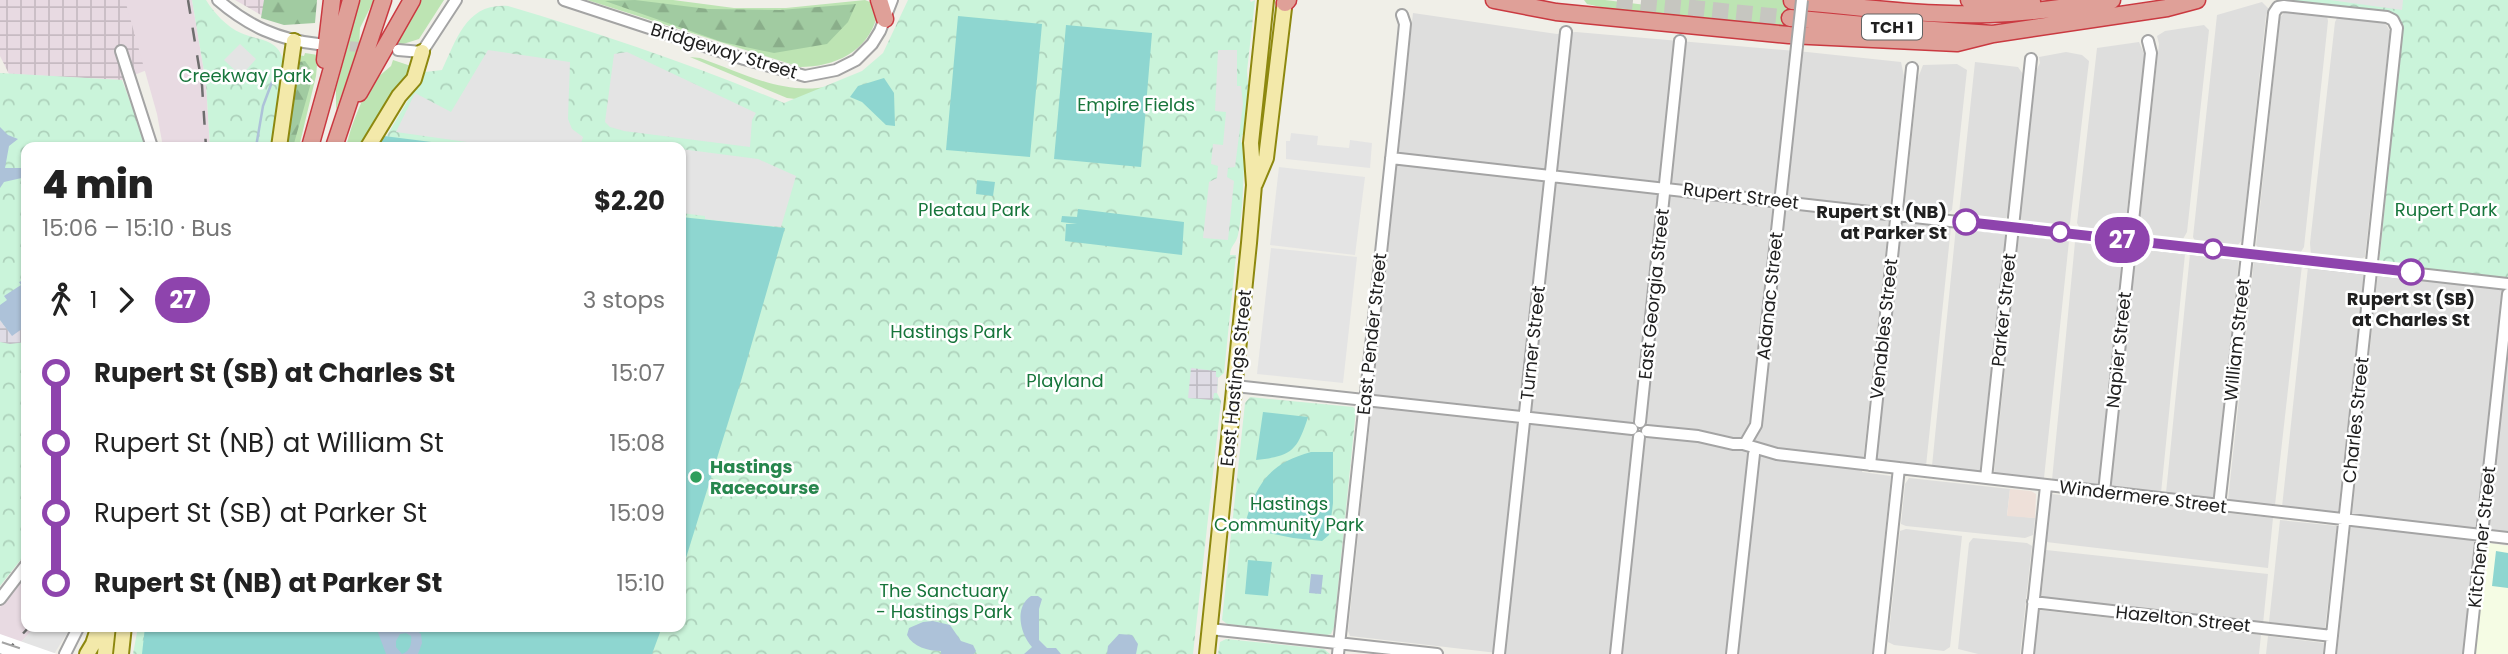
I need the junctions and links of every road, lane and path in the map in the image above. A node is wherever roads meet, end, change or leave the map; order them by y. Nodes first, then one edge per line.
1 (218, 0) edge
2 (332, 0) edge
3 (351, 0) edge
4 (383, 0) edge
5 (412, 0) edge
6 (456, 0) edge
7 (564, 0) edge
8 (879, 0) edge
9 (892, 0) edge
10 (1494, 0) edge
11 (1802, 0) edge
12 (1969, 0) edge
13 (2197, 0) edge
14 (1265, 1) edge
15 (1286, 1) edge
16 (1792, 1) tunnel mouth
17 (2105, 1) edge
18 (1402, 15) dead end
19 (1790, 18) tunnel mouth
20 (886, 19) junction
21 (2393, 20) joint
22 (1566, 32) dead end
23 (1993, 34) junction
24 (294, 41) junction
25 (1680, 41) dead end
26 (2148, 41) dead end
27 (318, 44) dead end
28 (398, 50) dead end
29 (121, 51) dead end
30 (422, 52) junction
31 (2031, 59) dead end
32 (1912, 68) dead end
33 (340, 129) junction
34 (150, 142) edge
35 (280, 142) edge
36 (304, 142) edge
37 (311, 142) edge
38 (336, 142) edge
39 (371, 142) edge
40 (1391, 158) junction
41 (1551, 176) junction
42 (1254, 185) junction
43 (1665, 188) junction
44 (1780, 201) junction
45 (1896, 215) junction
46 (2013, 227) junction
47 (2130, 241) junction
48 (2247, 253) junction
49 (2372, 268) junction
50 (2508, 284) edge
51 (2508, 294) edge
52 (1235, 386) junction
53 (1365, 400) junction
54 (1525, 417) junction
55 (1756, 425) junction
56 (1639, 430) junction
57 (1733, 444) junction
58 (1745, 444) junction
59 (1758, 451) junction
60 (1870, 465) junction
61 (1899, 468) junction
62 (1986, 478) junction
63 (2046, 486) junction
64 (2104, 492) junction
65 (2219, 506) junction
66 (2345, 520) junction
67 (2482, 536) junction
68 (2508, 538) edge
69 (21, 572) edge
70 (0, 599) edge
71 (2034, 602) junction
72 (1210, 629) junction
73 (76, 632) edge
74 (96, 632) edge
75 (108, 632) edge
76 (123, 632) edge
77 (2332, 636) junction
78 (0, 648) edge
79 (1339, 649) edge
80 (18, 654) edge
81 (65, 654) edge
82 (87, 654) edge
83 (106, 654) edge
84 (121, 654) edge
85 (1207, 654) edge
86 (1437, 654) edge
87 (1499, 654) edge
88 (1616, 654) edge
89 (1732, 654) edge
90 (1879, 654) edge
91 (2028, 654) edge
92 (2330, 654) edge
93 (2469, 654) edge

1 - 24 street
2 - 36 highway
3 - 37 highway
4 - 33 highway
5 - 33 highway
6 - 30 street
7 - 20 street, Bridgeway Street
8 - 20 highway
9 - 20 street, Bridgeway Street
10 - 23 highway
11 - 44 street, Adanac Street, bridge
12 - 17 highway
13 - 23 highway, TCH 1
14 - 42 main road, East Hastings Street
15 - 42 main road, East Hastings Street
16 - 17 highway, TCH 1
18 - 40 street, East Pender Street
19 - 23 highway, TCH 1
21 - 48 street, William Street
21 - 49 street, Charles Street
22 - 41 street, Turner Street
24 - 27 street
24 - 35 main road
25 - 43 street, East Georgia Street
26 - 47 street, Napier Street
28 - 30 street
29 - 34 street
30 - 39 main road
31 - 46 street, Parker Street
32 - 45 street, Venables Street
33 - 38 highway
40 - 41 street, Rupert Street
40 - 53 street, East Pender Street
41 - 43 street, Rupert Street
41 - 54 street, Turner Street
42 - 52 main road, East Hastings Street
43 - 44 street, Rupert Street
43 - 56 street, East Georgia Street
44 - 45 street, Rupert Street
44 - 55 street, Adanac Street
45 - 46 street, Rupert Street
45 - 60 street, Venables Street
46 - 47 street, Rupert Street
46 - 62 street, Parker Street
47 - 48 street, Rupert Street
47 - 64 street, Napier Street
48 - 49 street, Rupert Street
48 - 65 street, William Street
49 - 50 street, Rupert Street
49 - 66 street, Charles Street
51 - 67 street, Kitchener Street
52 - 53 street, Windermere Street
52 - 72 main road, East Hastings Street
53 - 54 street, Windermere Street
53 - 79 street, East Pender Street
54 - 56 street, Windermere Street
54 - 87 street, Turner Street
55 - 58 street, Adanac Street
55 - 59 street, Adanac Street
56 - 57 street, Windermere Street
56 - 88 street, East Georgia Street
57 - 58 street, Windermere Street
57 - 59 street, Windermere Street
58 - 59 street, Windermere Street
59 - 60 street, Windermere Street
59 - 89 street, Adanac Street
60 - 61 street, Windermere Street
61 - 62 street, Windermere Street
61 - 90 street
62 - 63 street, Windermere Street
63 - 64 street, Windermere Street
63 - 71 street
64 - 65 street, Windermere Street
65 - 66 street, Windermere Street
66 - 67 street, Windermere Street
66 - 77 street, Charles Street
67 - 68 street, Windermere Street
67 - 93 street, Kitchener Street
69 - 70 street
71 - 77 street, Hazelton Street
71 - 91 street
72 - 79 street
72 - 85 main road, East Hastings Street
73 - 81 street
74 - 82 main road
75 - 83 main road
76 - 84 main road
77 - 92 street, Charles Street
78 - 80 street, bridge
79 - 86 street

